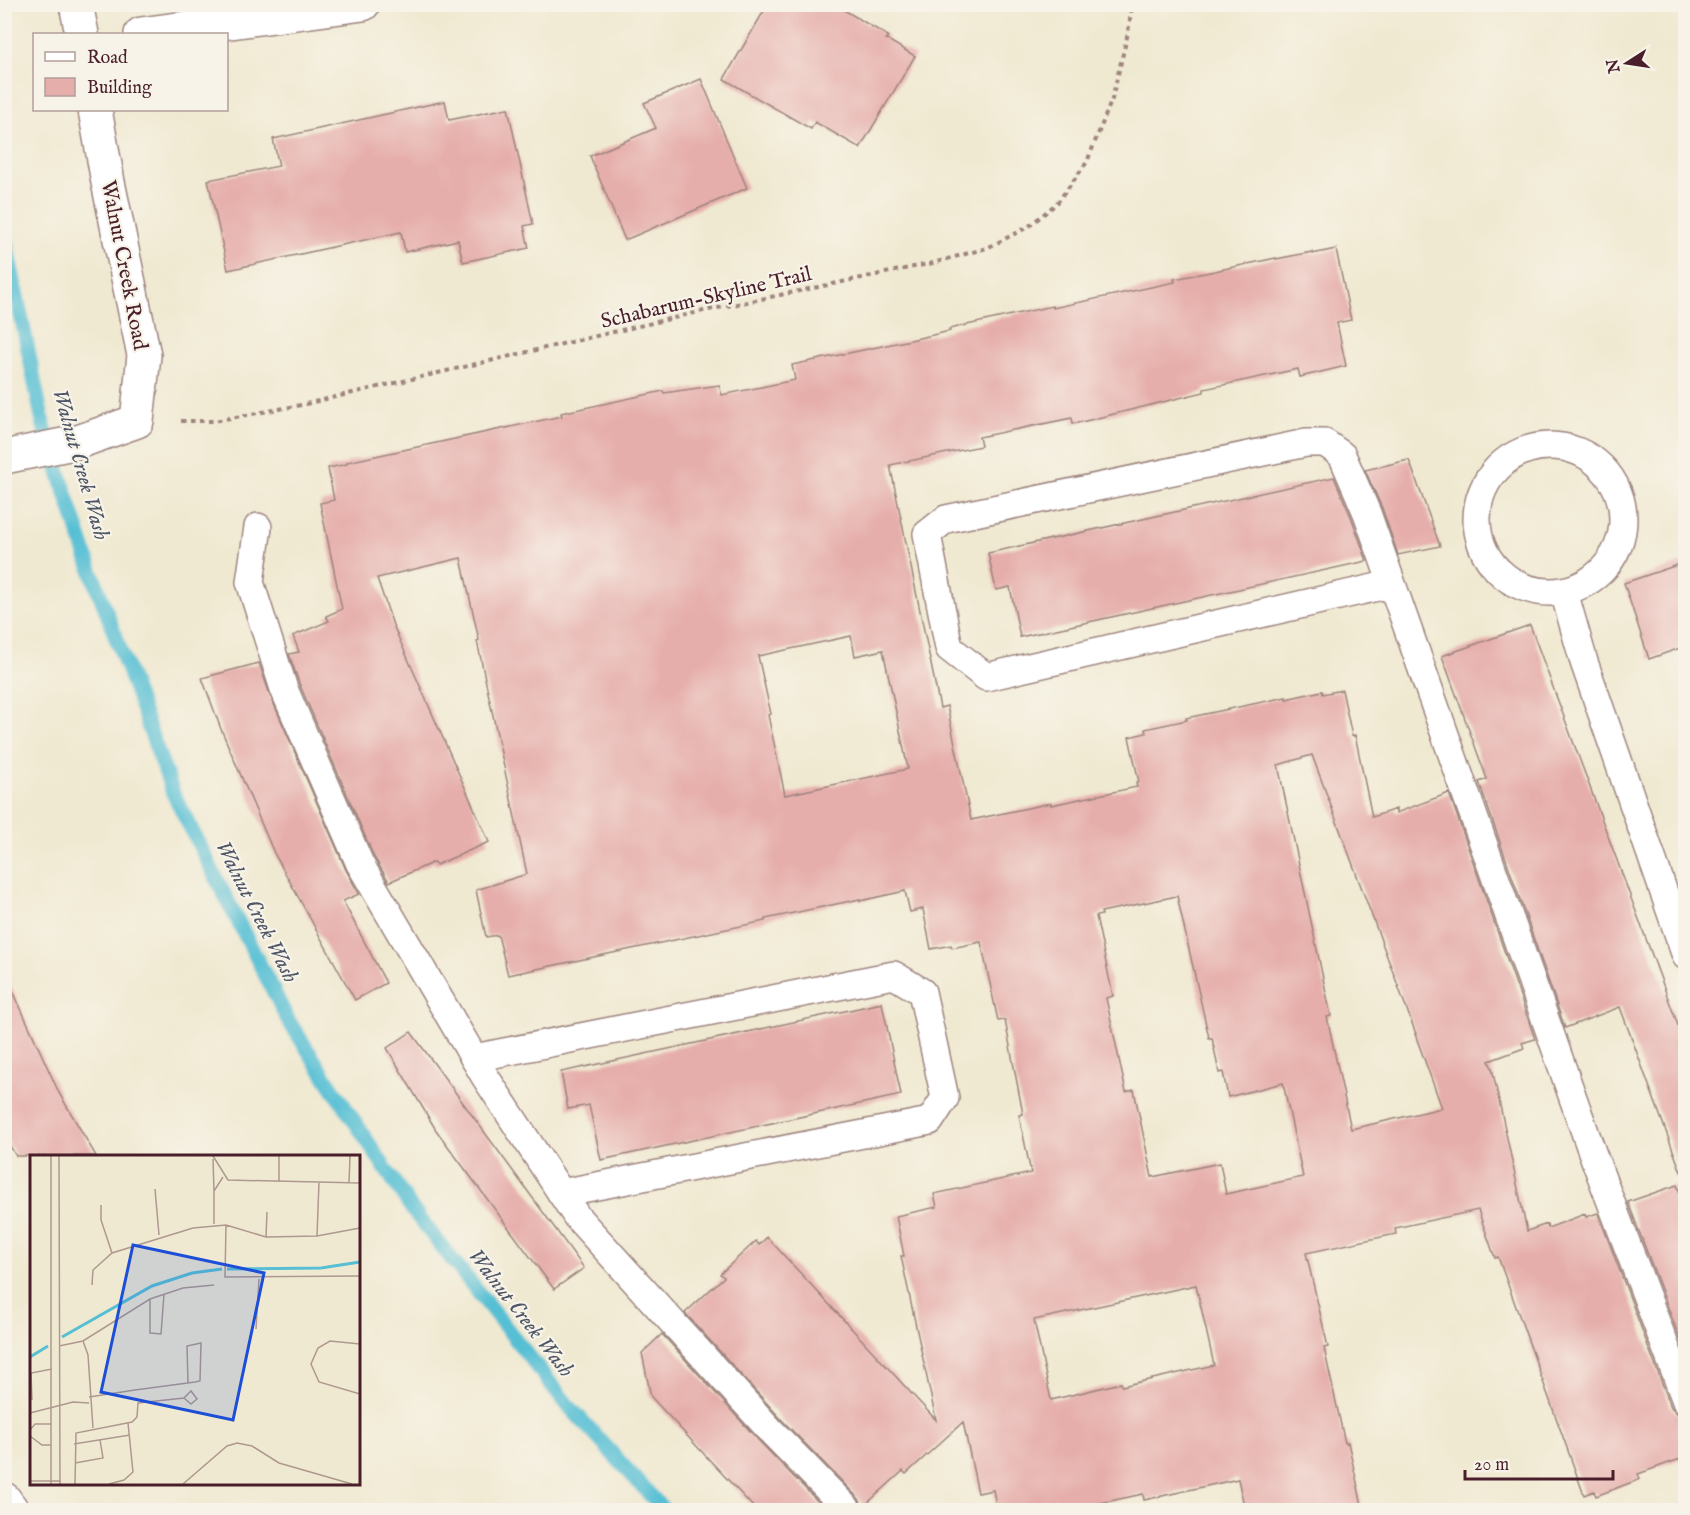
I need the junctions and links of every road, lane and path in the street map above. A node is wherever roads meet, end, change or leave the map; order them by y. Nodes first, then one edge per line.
1 (76, 4) edge
2 (363, 4) edge
3 (1132, 4) edge
4 (82, 33) edge
5 (148, 33) edge
6 (95, 111) edge
7 (137, 421) junction
8 (11, 456) edge
9 (258, 528) dead end
10 (1391, 584) junction
11 (1564, 592) junction
12 (1686, 956) edge
13 (474, 1058) junction
14 (561, 1193) junction
15 (1686, 1401) edge
16 (4, 1499) edge
17 (12, 1510) edge
18 (848, 1510) edge

1 - 4 street
2 - 5 street
3 - 7 path, Schabarum-Skyline Trail
6 - 7 street, Walnut Creek Road
7 - 8 street
9 - 13 lane
10 - 10 lane
10 - 15 lane
11 - 11 lane
11 - 12 lane
13 - 14 lane
13 - 14 lane
14 - 18 lane
16 - 17 street

